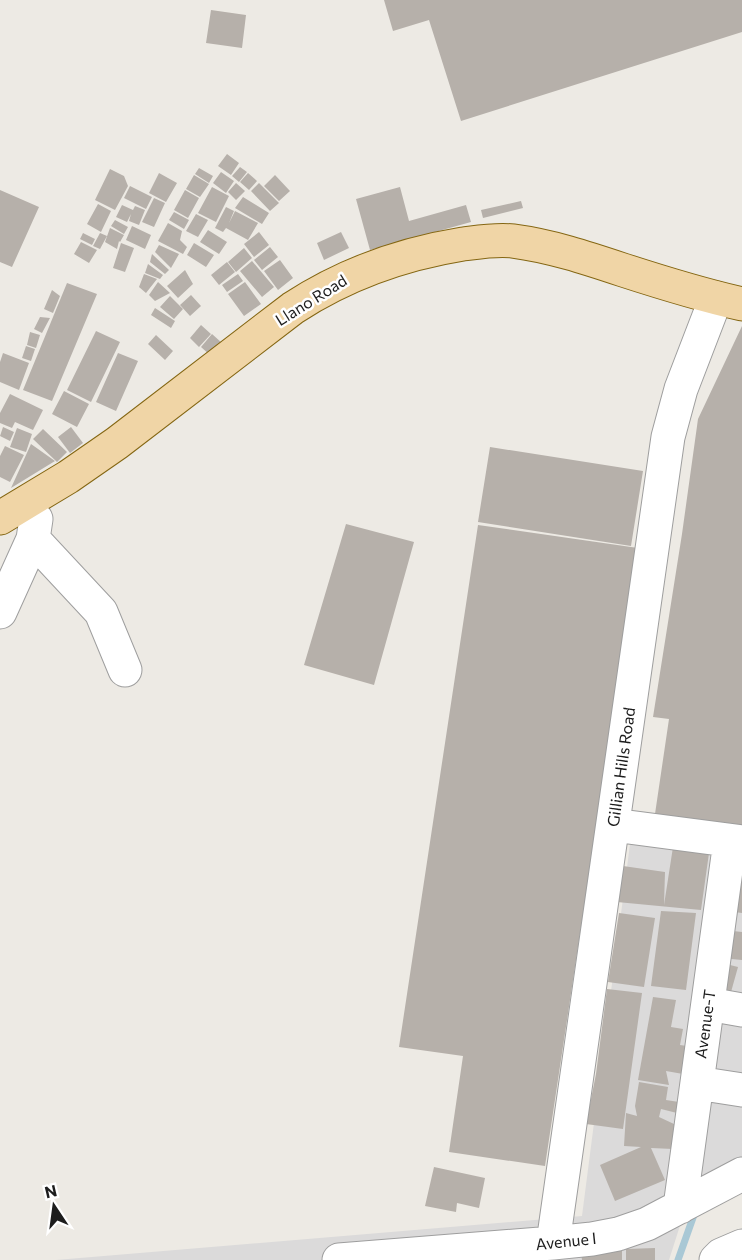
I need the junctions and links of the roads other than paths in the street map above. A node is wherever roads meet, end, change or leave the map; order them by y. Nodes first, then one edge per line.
1 (729, 301) edge
2 (37, 496) junction
3 (0, 518) edge
4 (33, 539) junction
5 (0, 612) edge
6 (124, 670) dead end
7 (613, 825) junction
8 (736, 842) edge
9 (730, 922) edge
10 (708, 1004) junction
11 (742, 1010) edge
12 (697, 1083) junction
13 (742, 1090) edge
14 (742, 1174) edge
15 (680, 1207) junction
16 (553, 1243) junction
17 (742, 1246) edge
18 (371, 1259) edge
19 (339, 1260) edge
20 (716, 1260) edge

1 - 2 main road, Llano Road
1 - 7 street, Gillian Hills Road
2 - 3 main road, Llano Road
2 - 4 street
4 - 5 street
4 - 6 street
7 - 8 street
7 - 16 street, Gillian Hills Road
8 - 9 street, Avenue-T
9 - 10 street, Avenue-T
10 - 11 street
10 - 12 street, Avenue-T
12 - 13 street
12 - 15 street, Avenue-T
14 - 15 street, Avenue I
15 - 16 street, Avenue I
16 - 18 street, Avenue I
17 - 20 street
18 - 19 street, Avenue I

